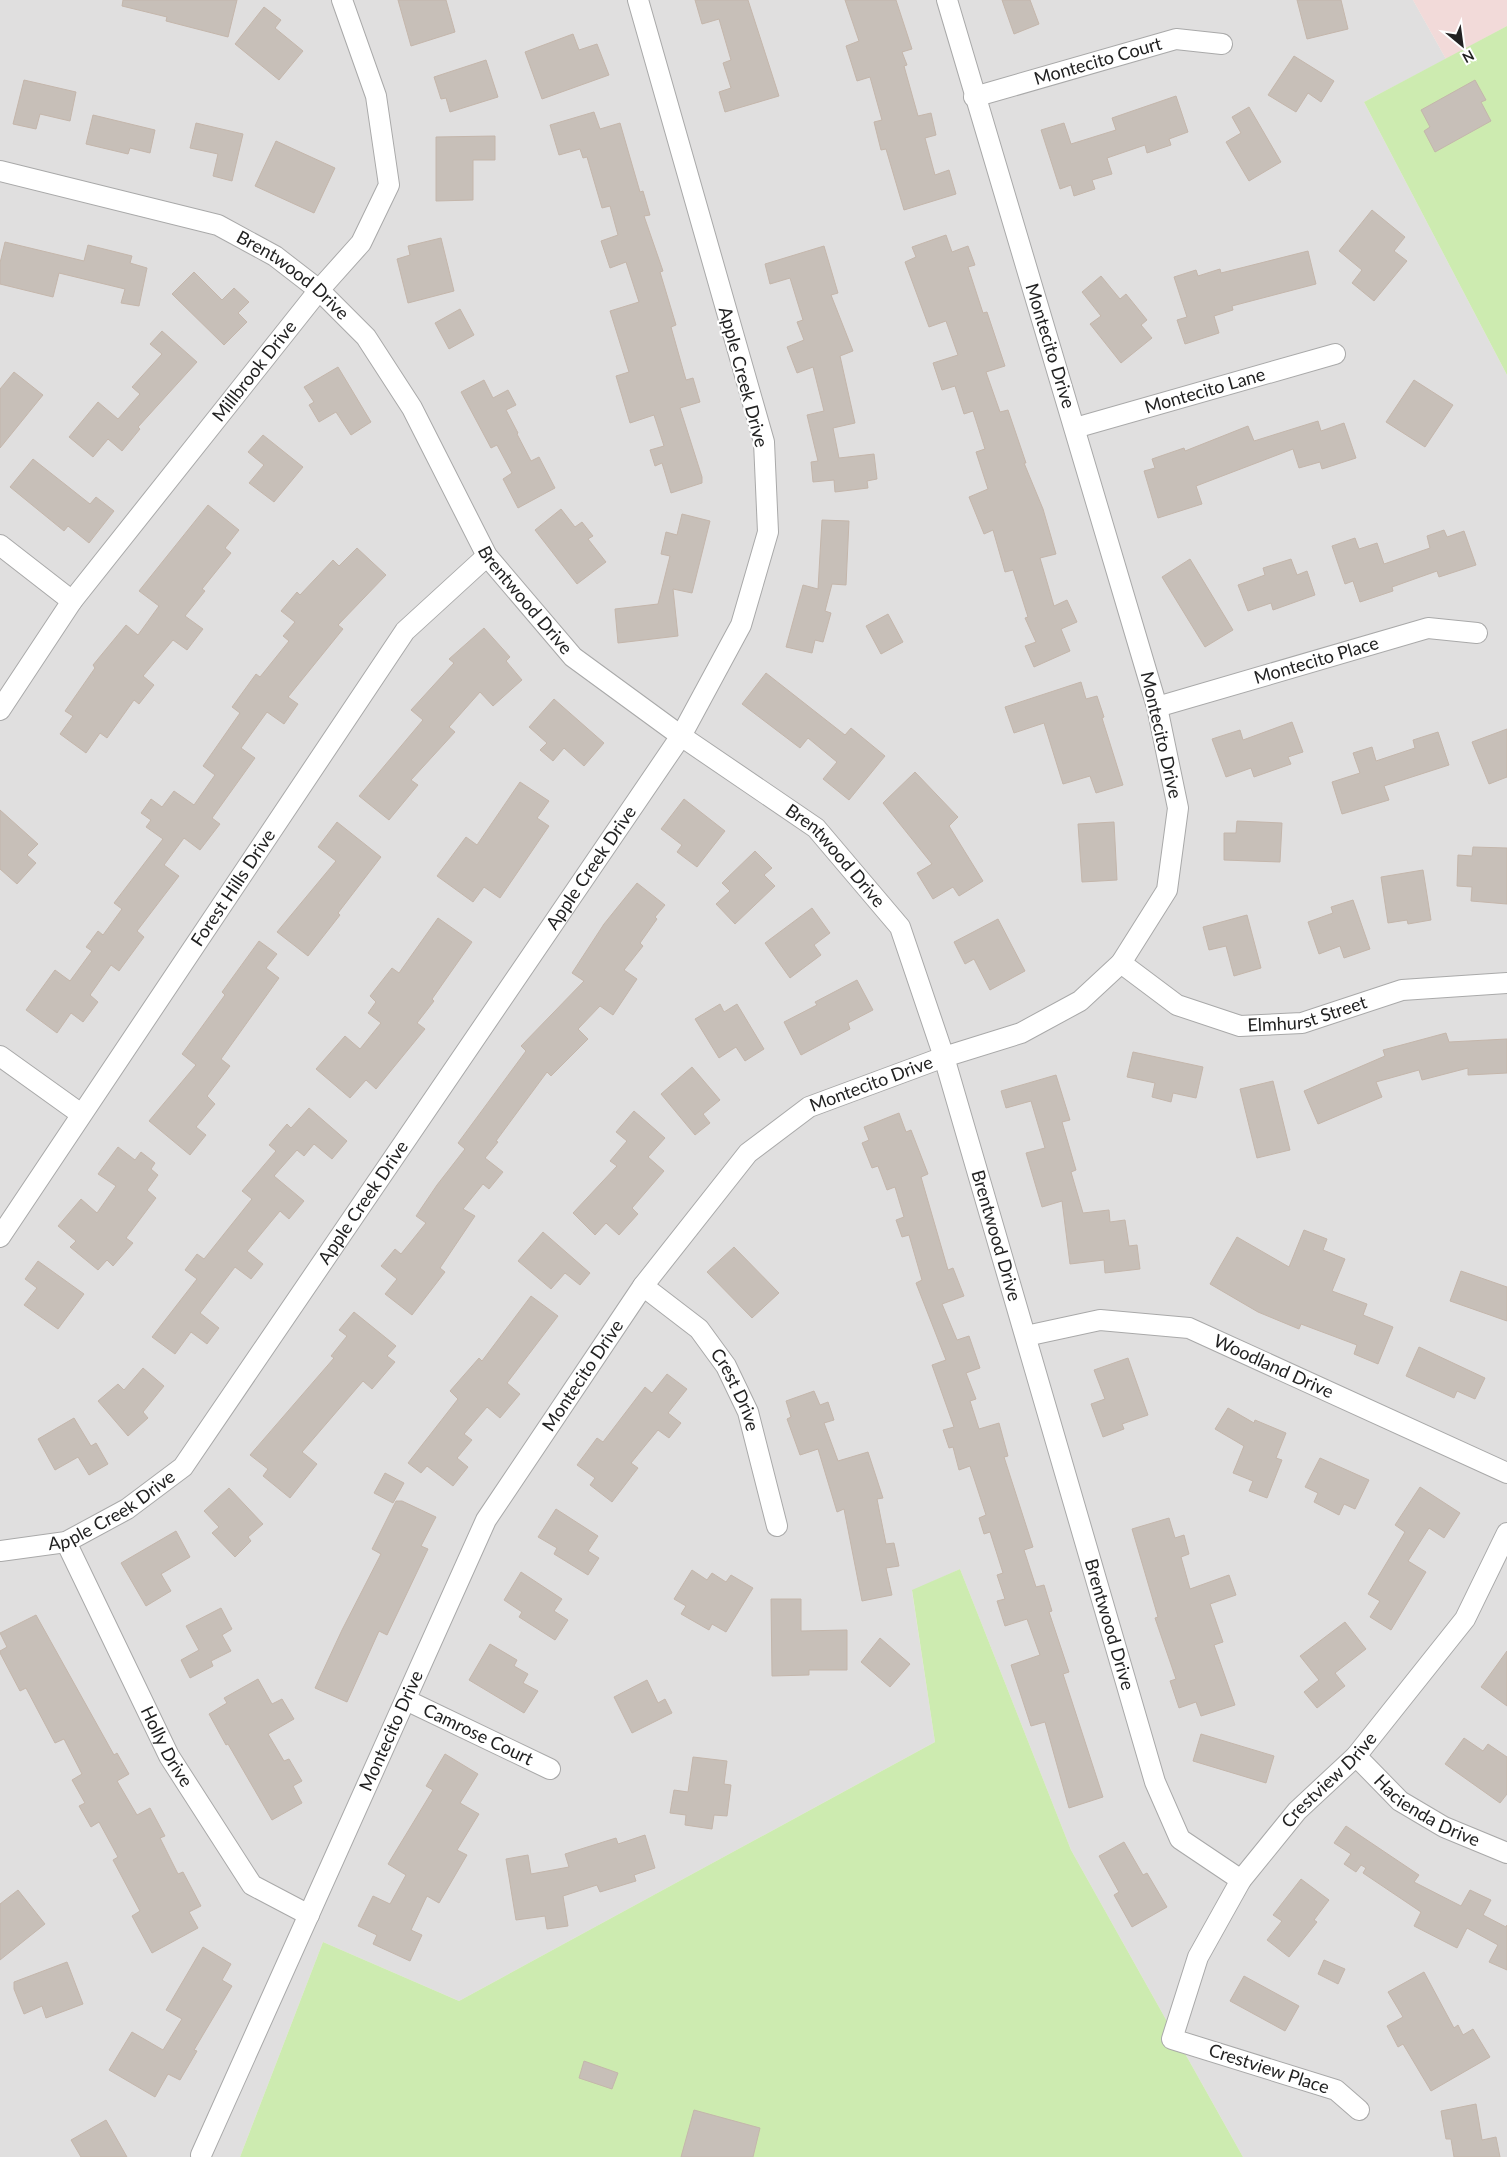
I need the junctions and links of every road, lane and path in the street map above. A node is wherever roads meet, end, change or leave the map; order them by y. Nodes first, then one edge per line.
1 (342, 0) edge
2 (638, 0) edge
3 (947, 0) edge
4 (1222, 44) dead end
5 (974, 96) junction
6 (0, 171) edge
7 (319, 290) junction
8 (1335, 354) dead end
9 (1075, 428) junction
10 (0, 545) edge
11 (487, 556) junction
12 (72, 601) junction
13 (1477, 633) dead end
14 (1158, 707) junction
15 (0, 710) edge
16 (681, 736) junction
17 (1121, 963) junction
18 (1507, 983) edge
19 (0, 1056) edge
20 (944, 1057) junction
21 (81, 1114) junction
22 (0, 1237) edge
23 (643, 1286) junction
24 (1026, 1336) junction
25 (1507, 1473) edge
26 (777, 1526) dead end
27 (1507, 1533) edge
28 (66, 1542) junction
29 (0, 1551) edge
30 (406, 1700) junction
31 (1356, 1756) junction
32 (550, 1769) dead end
33 (1507, 1854) edge
34 (1241, 1880) junction
35 (309, 1915) junction
36 (1172, 2039) joint
37 (1359, 2110) dead end
38 (201, 2155) dead end

1 - 7 street, Millbrook Drive
2 - 16 street, Apple Creek Drive
3 - 5 street, Montecito Drive
4 - 5 street, Montecito Court
5 - 9 street, Montecito Drive
6 - 7 street, Brentwood Drive
7 - 11 street, Brentwood Drive
7 - 12 street, Millbrook Drive
8 - 9 street, Montecito Lane
9 - 14 street, Montecito Drive
10 - 12 street
11 - 16 street, Brentwood Drive
11 - 21 street, Forest Hills Drive
12 - 15 street, Millbrook Drive
13 - 14 street, Montecito Place
14 - 17 street, Montecito Drive
16 - 20 street, Brentwood Drive
16 - 28 street, Apple Creek Drive
17 - 18 street, Elmhurst Street
17 - 20 street, Montecito Drive
19 - 21 street
20 - 23 street, Montecito Drive
20 - 24 street, Brentwood Drive
21 - 22 street, Forest Hills Drive
23 - 26 street, Crest Drive
23 - 30 street, Montecito Drive
24 - 25 street, Woodland Drive
24 - 34 street, Brentwood Drive
27 - 31 street, Crestview Drive
28 - 29 street, Apple Creek Drive
28 - 35 street, Holly Drive
30 - 32 street, Camrose Court
30 - 35 street, Montecito Drive
31 - 33 street, Hacienda Drive
31 - 34 street, Crestview Drive
34 - 36 street, Crestview Drive
35 - 38 street, Montecito Drive
36 - 37 street, Crestview Place

